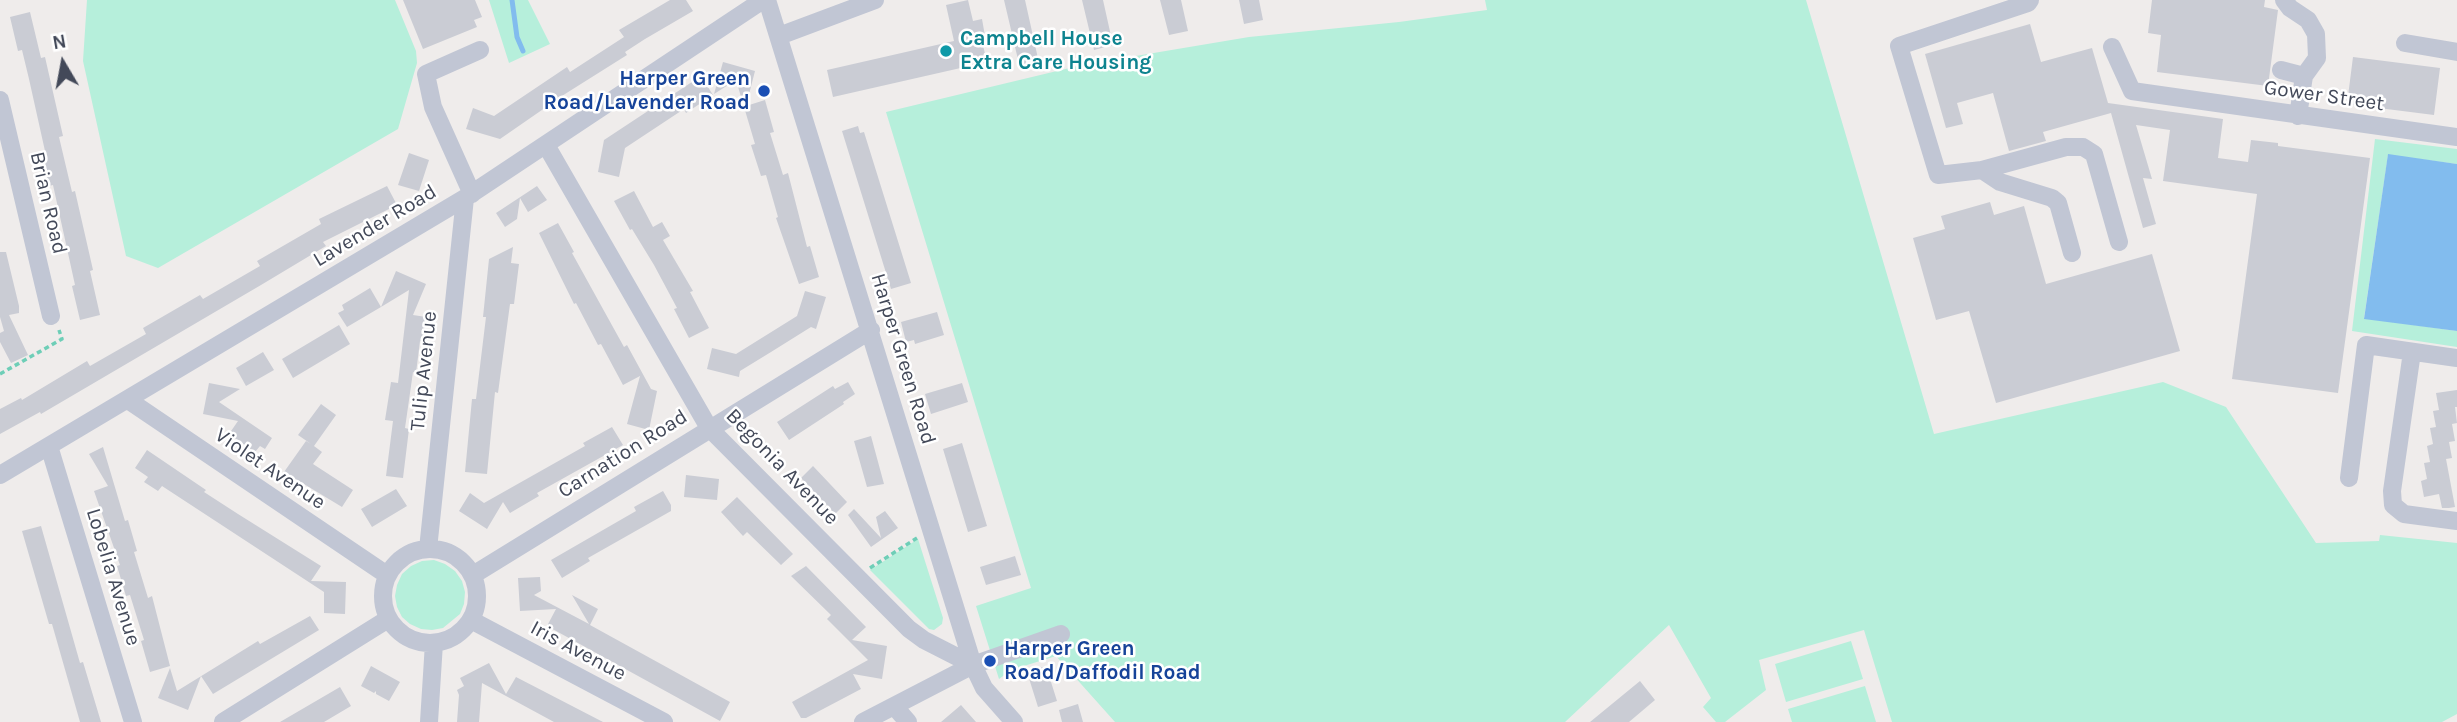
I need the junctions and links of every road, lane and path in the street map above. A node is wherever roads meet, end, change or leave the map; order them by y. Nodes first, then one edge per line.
1 (765, 0) edge
2 (875, 0) edge
3 (2031, 0) edge
4 (2284, 0) edge
5 (779, 36) junction
6 (2405, 43) dead end
7 (2112, 47) dead end
8 (480, 50) dead end
9 (2457, 52) edge
10 (2281, 71) dead end
11 (2304, 76) junction
12 (0, 100) edge
13 (2298, 116) junction
14 (2457, 137) edge
15 (547, 145) junction
16 (1982, 170) junction
17 (468, 196) junction
18 (2119, 242) dead end
19 (2072, 253) dead end
20 (51, 316) joint
21 (871, 330) junction
22 (2412, 352) junction
23 (2457, 358) edge
24 (0, 374) edge
25 (128, 400) junction
26 (709, 428) junction
27 (49, 446) junction
28 (0, 475) edge
29 (2349, 478) dead end
30 (2457, 522) edge
31 (931, 528) junction
32 (428, 549) junction
33 (387, 575) junction
34 (473, 575) junction
35 (857, 576) junction
36 (388, 619) junction
37 (471, 620) junction
38 (1061, 634) dead end
39 (434, 643) junction
40 (974, 665) junction
41 (894, 706) junction
42 (132, 722) edge
43 (223, 722) edge
44 (429, 722) edge
45 (664, 722) edge
46 (863, 722) edge
47 (908, 722) edge
48 (1014, 722) edge

1 - 5 street, Harper Green Road
1 - 15 street, Lavender Road
2 - 5 street
3 - 16 street
4 - 11 street
5 - 21 street, Harper Green Road
6 - 9 street
7 - 13 street, Gower Street
8 - 17 street
10 - 11 street
11 - 13 street
12 - 20 street, Brian Road
13 - 14 street, Gower Street
15 - 17 street, Lavender Road
15 - 26 street, Begonia Avenue
16 - 18 street
16 - 19 street
17 - 25 street, Lavender Road
17 - 32 street, Tulip Avenue
20 - 24 path
21 - 26 street, Carnation Road
21 - 31 street, Harper Green Road
22 - 23 street
22 - 29 street
22 - 30 street
25 - 27 street, Lavender Road
25 - 33 street, Violet Avenue
26 - 34 street, Carnation Road
26 - 35 street, Begonia Avenue
27 - 28 street, Lavender Road
27 - 42 street, Lobelia Avenue
31 - 35 path
31 - 40 street, Harper Green Road
32 - 33 street
32 - 34 street
33 - 36 street
34 - 37 street
35 - 40 street, Begonia Avenue
36 - 39 street
36 - 43 street
37 - 39 street
37 - 45 street, Iris Avenue
38 - 40 street
39 - 44 street
40 - 41 street
40 - 48 street, Harper Green Road
41 - 46 street
41 - 47 street

